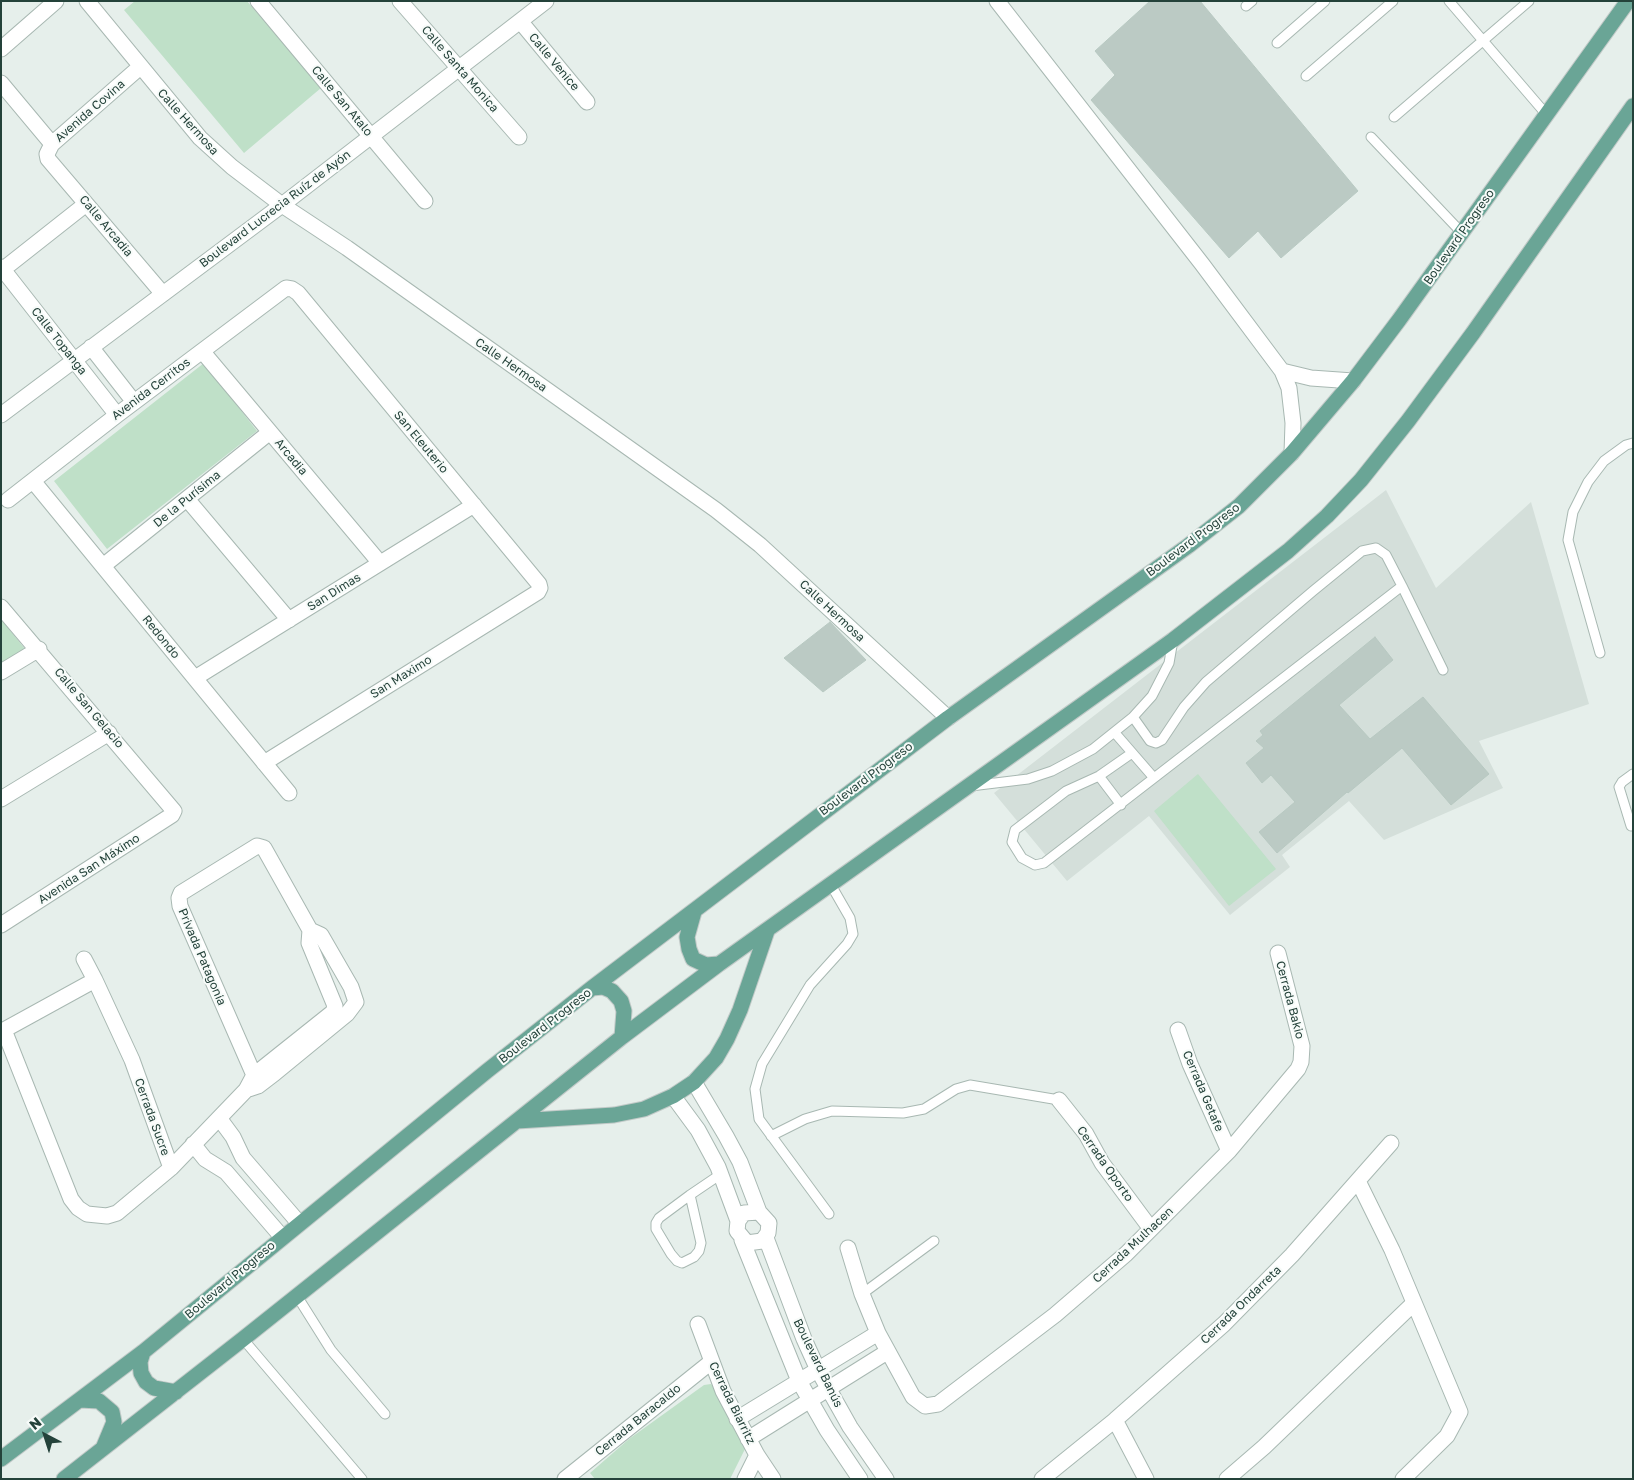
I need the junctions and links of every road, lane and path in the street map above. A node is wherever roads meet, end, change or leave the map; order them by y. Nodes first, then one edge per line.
1 (56, 1) edge
2 (87, 1) edge
3 (258, 1) edge
4 (400, 1) edge
5 (546, 1) edge
6 (997, 1) edge
7 (1325, 1) edge
8 (1393, 1) edge
9 (1449, 1) edge
10 (1529, 1) edge
11 (1628, 1) edge
12 (520, 21) junction
13 (1483, 41) junction
14 (1277, 42) dead end
15 (1, 49) edge
16 (140, 67) junction
17 (458, 68) junction
18 (1306, 76) dead end
19 (1, 83) edge
20 (1633, 99) edge
21 (587, 102) dead end
22 (1633, 106) edge
23 (1546, 114) junction
24 (1394, 118) dead end
25 (1622, 121) junction
26 (372, 135) junction
27 (519, 137) dead end
28 (1371, 137) dead end
29 (52, 144) junction
30 (48, 159) joint
31 (425, 201) dead end
32 (86, 204) junction
33 (282, 205) junction
34 (1462, 233) junction
35 (2, 269) edge
36 (298, 293) joint
37 (163, 294) junction
38 (91, 347) junction
39 (202, 351) junction
40 (73, 361) junction
41 (1282, 371) junction
42 (1353, 381) junction
43 (134, 402) junction
44 (1, 415) edge
45 (117, 415) junction
46 (270, 432) junction
47 (1633, 443) edge
48 (1292, 453) junction
49 (33, 481) junction
50 (187, 499) junction
51 (8, 500) dead end
52 (474, 505) junction
53 (380, 563) junction
54 (103, 566) junction
55 (1402, 586) junction
56 (538, 592) joint
57 (1, 607) edge
58 (290, 620) junction
59 (1173, 640) junction
60 (39, 649) junction
61 (1600, 653) dead end
62 (1443, 670) dead end
63 (1, 672) edge
64 (195, 678) junction
65 (1133, 717) junction
66 (948, 718) junction
67 (109, 732) junction
68 (1115, 733) junction
69 (1132, 753) junction
70 (264, 763) junction
71 (1633, 774) edge
72 (1098, 776) junction
73 (1154, 778) junction
74 (971, 786) junction
75 (288, 793) dead end
76 (1, 799) edge
77 (1121, 805) junction
78 (174, 811) joint
79 (1631, 826) dead end
80 (831, 885) junction
81 (694, 912) junction
82 (1, 925) edge
83 (310, 930) junction
84 (767, 931) junction
85 (1278, 953) dead end
86 (84, 959) dead end
87 (719, 964) junction
88 (95, 980) junction
89 (592, 988) junction
90 (356, 1002) junction
91 (335, 1006) junction
92 (2, 1028) edge
93 (1178, 1030) dead end
94 (622, 1037) junction
95 (1302, 1046) joint
96 (694, 1082) junction
97 (252, 1084) junction
98 (673, 1096) junction
99 (1059, 1100) joint
100 (219, 1118) junction
101 (517, 1121) junction
102 (771, 1136) junction
103 (1391, 1143) dead end
104 (193, 1144) junction
105 (1229, 1151) junction
106 (243, 1158) junction
107 (171, 1168) junction
108 (226, 1172) junction
109 (720, 1174) junction
110 (1358, 1182) junction
111 (690, 1195) junction
112 (759, 1212) junction
113 (829, 1214) dead end
114 (738, 1221) junction
115 (299, 1223) junction
116 (1152, 1229) junction
117 (282, 1237) junction
118 (766, 1238) junction
119 (742, 1240) junction
120 (934, 1241) dead end
121 (848, 1248) dead end
122 (862, 1294) junction
123 (296, 1296) junction
124 (1414, 1303) junction
125 (698, 1324) dead end
126 (878, 1333) junction
127 (243, 1339) junction
128 (143, 1352) junction
129 (887, 1352) junction
130 (711, 1362) junction
131 (818, 1370) junction
132 (800, 1381) junction
133 (828, 1389) junction
134 (176, 1392) junction
135 (80, 1400) junction
136 (810, 1401) junction
137 (385, 1414) dead end
138 (737, 1419) junction
139 (1115, 1420) junction
140 (748, 1439) junction
141 (102, 1450) junction
142 (757, 1455) junction
143 (1, 1460) edge
144 (64, 1479) edge
145 (362, 1479) edge
146 (565, 1479) edge
147 (744, 1479) edge
148 (773, 1479) edge
149 (860, 1479) edge
150 (886, 1479) edge
151 (1042, 1479) edge
152 (1146, 1479) edge
153 (1228, 1479) edge
154 (1403, 1479) edge

1 - 15 street
2 - 16 street, Calle Hermosa
3 - 26 street, Calle San Atalo
4 - 17 street, Calle Santa Monica
5 - 12 street, Boulevard Lucrecia Ruíz de Ayón
6 - 41 street
7 - 14 lane
8 - 18 lane
9 - 13 lane
10 - 13 lane
11 - 23 main road, Boulevard Progreso
12 - 17 street, Boulevard Lucrecia Ruíz de Ayón
12 - 21 street, Calle Venice
13 - 23 lane
13 - 24 lane
16 - 29 street, Avenida Covina
16 - 33 street, Calle Hermosa
17 - 26 street, Boulevard Lucrecia Ruíz de Ayón
17 - 27 street, Calle Santa Monica
19 - 29 street
20 - 25 main road
22 - 25 main road
23 - 34 main road, Boulevard Progreso
25 - 59 main road
26 - 31 street, Calle San Atalo
26 - 33 street, Boulevard Lucrecia Ruíz de Ayón
28 - 34 lane
29 - 30 street, Avenida Covina
30 - 32 street, Calle Arcadia
32 - 35 street
32 - 37 street, Calle Arcadia
33 - 37 street, Boulevard Lucrecia Ruíz de Ayón
33 - 66 street, Calle Hermosa
34 - 42 main road, Boulevard Progreso
35 - 40 street, Calle Topanga
36 - 39 street, Avenida Cerritos
36 - 52 street, San Eleuterio
37 - 38 street, Boulevard Lucrecia Ruíz de Ayón
38 - 40 street, Boulevard Lucrecia Ruíz de Ayón
38 - 43 street, Calle Topanga
39 - 43 street, Avenida Cerritos
39 - 46 street, Arcadia
40 - 44 street, Boulevard Lucrecia Ruíz de Ayón
40 - 45 street, Calle Topanga
41 - 42 street
41 - 48 street
42 - 48 main road, Boulevard Progreso
43 - 45 street, Avenida Cerritos
45 - 49 street, Avenida Cerritos
46 - 50 street, De la Purísima
46 - 53 street, Arcadia
47 - 61 lane
48 - 66 main road, Boulevard Progreso
49 - 51 street, Avenida Cerritos
49 - 54 street, Redondo
50 - 54 street, De la Purísima
50 - 58 street
52 - 53 street, San Dimas
52 - 56 street, San Eleuterio
53 - 58 street, San Dimas
54 - 64 street, Redondo
55 - 62 lane
55 - 65 lane
55 - 73 lane
56 - 70 street, San Maximo
57 - 60 street, Calle San Gelacio
58 - 64 street, San Dimas
59 - 65 lane
59 - 74 main road
60 - 63 street
60 - 67 street, Calle San Gelacio
64 - 70 street, Redondo
65 - 68 lane
66 - 81 main road, Boulevard Progreso
67 - 76 street
67 - 78 street, Calle San Gelacio
68 - 69 lane
68 - 74 lane
69 - 72 lane
69 - 73 lane
70 - 75 street, Redondo
71 - 79 lane
72 - 77 lane
72 - 77 lane
73 - 77 lane
74 - 80 main road
78 - 82 street, Avenida San Máximo
80 - 84 main road
80 - 102 lane
81 - 87 main road
81 - 89 main road, Boulevard Progreso
83 - 90 street, Privada Patagonia
83 - 91 street, Privada Patagonia
83 - 97 street, Privada Patagonia
84 - 87 main road
84 - 96 main road
85 - 95 street, Cerrada Bakio
86 - 88 street, Cerrada Sucre
87 - 94 main road
88 - 92 street, Cerrada Sucre
88 - 107 street, Cerrada Sucre
89 - 94 main road
89 - 115 main road, Boulevard Progreso
90 - 91 street
90 - 97 street
91 - 97 street
92 - 107 street, Cerrada Sucre
93 - 105 street, Cerrada Getafe
94 - 101 main road
95 - 105 street, Cerrada Mulhacen
96 - 98 main road
96 - 112 street
97 - 100 street
98 - 101 main road
98 - 109 street
99 - 102 lane
99 - 116 street, Cerrada Oporto
100 - 104 street
100 - 106 street
101 - 123 main road
102 - 113 lane
103 - 110 street, Cerrada Ondarreta
104 - 107 street
104 - 108 street
105 - 116 street, Cerrada Mulhacen
106 - 108 street
106 - 115 street
108 - 117 street
109 - 111 lane
109 - 114 street
110 - 124 street
110 - 139 street, Cerrada Ondarreta
111 - 111 lane
112 - 114 street
112 - 118 street
114 - 119 street
115 - 117 main road, Boulevard Progreso
116 - 129 street, Cerrada Mulhacen
117 - 128 main road, Boulevard Progreso
118 - 119 street
118 - 131 street, Boulevard Banús
119 - 132 street, Boulevard Banús
120 - 122 lane
121 - 122 street
122 - 126 street
123 - 127 main road
123 - 137 lane
124 - 153 street
124 - 154 street
125 - 130 street, Cerrada Biarritz
126 - 129 street
126 - 131 street
127 - 134 main road
127 - 145 lane
128 - 134 main road
128 - 135 main road, Boulevard Progreso
129 - 133 street
130 - 138 street, Cerrada Biarritz
130 - 146 street, Cerrada Baracaldo
131 - 132 street
131 - 133 street, Boulevard Banús
132 - 136 street, Boulevard Banús
132 - 138 street
133 - 136 street
133 - 150 street, Boulevard Banús
134 - 141 main road
135 - 141 main road
135 - 143 main road, Boulevard Progreso
136 - 140 street
136 - 149 street, Boulevard Banús
138 - 140 street, Cerrada Biarritz
139 - 151 street, Cerrada Ondarreta
139 - 152 street
140 - 142 street, Cerrada Biarritz
141 - 144 main road
142 - 147 street
142 - 148 street, Cerrada Biarritz

